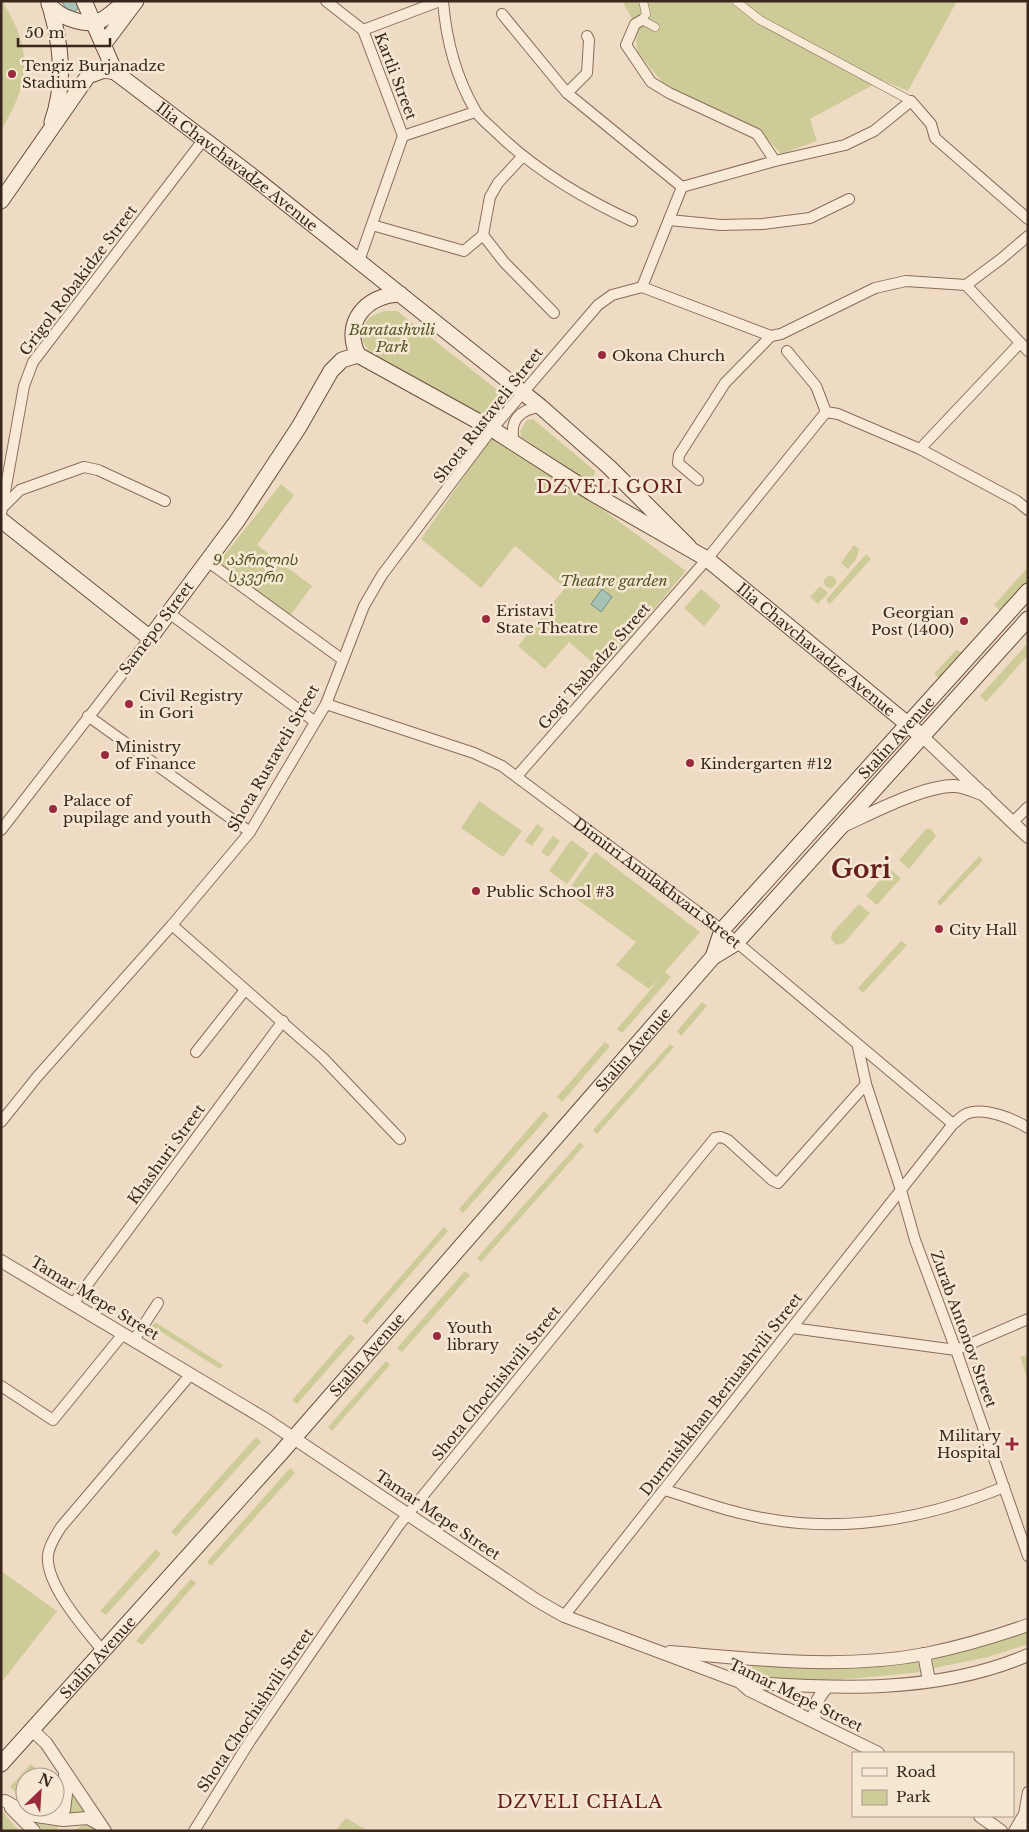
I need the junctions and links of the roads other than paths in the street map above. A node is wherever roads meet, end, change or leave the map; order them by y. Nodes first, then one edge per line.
1 (83, 1) edge
2 (126, 1) edge
3 (136, 1) edge
4 (326, 1) edge
5 (442, 1) edge
6 (643, 1) edge
7 (736, 1) edge
8 (48, 3) edge
9 (502, 14) dead end
10 (71, 20) junction
11 (642, 20) junction
12 (95, 24) junction
13 (655, 27) dead end
14 (363, 30) junction
15 (587, 36) dead end
16 (103, 45) junction
17 (115, 72) junction
18 (567, 93) junction
19 (911, 101) junction
20 (475, 112) junction
21 (403, 136) junction
22 (46, 137) junction
23 (204, 139) junction
24 (522, 157) junction
25 (775, 161) junction
26 (682, 187) junction
27 (849, 199) dead end
28 (1, 201) edge
29 (1028, 219) edge
30 (669, 220) junction
31 (632, 222) dead end
32 (372, 225) junction
33 (483, 235) junction
34 (1028, 236) edge
35 (359, 261) junction
36 (966, 285) junction
37 (642, 287) junction
38 (400, 294) junction
39 (554, 313) dead end
40 (771, 336) junction
41 (1024, 347) edge
42 (787, 351) dead end
43 (358, 355) junction
44 (522, 393) junction
45 (540, 407) junction
46 (826, 412) junction
47 (492, 429) junction
48 (514, 442) junction
49 (920, 449) junction
50 (698, 480) dead end
51 (165, 502) dead end
52 (1028, 510) edge
53 (2, 514) edge
54 (690, 548) junction
55 (707, 559) junction
56 (207, 561) junction
57 (1028, 591) edge
58 (169, 613) junction
59 (1028, 618) edge
60 (150, 638) junction
61 (344, 658) junction
62 (326, 704) junction
63 (88, 716) junction
64 (314, 721) junction
65 (908, 724) junction
66 (922, 736) junction
67 (517, 776) junction
68 (985, 796) junction
69 (1028, 807) edge
70 (1013, 822) junction
71 (3, 824) edge
72 (843, 826) junction
73 (250, 832) junction
74 (1028, 837) edge
75 (172, 925) junction
76 (722, 930) junction
77 (736, 943) junction
78 (713, 957) junction
79 (245, 990) junction
80 (283, 1021) junction
81 (858, 1047) junction
82 (196, 1052) dead end
83 (866, 1084) junction
84 (1028, 1115) edge
85 (1016, 1120) junction
86 (1, 1122) edge
87 (954, 1124) junction
88 (1028, 1128) edge
89 (400, 1139) dead end
90 (902, 1190) junction
91 (1, 1261) edge
92 (158, 1303) dead end
93 (74, 1304) junction
94 (1028, 1319) edge
95 (792, 1328) junction
96 (128, 1337) junction
97 (956, 1350) junction
98 (191, 1374) junction
99 (1, 1386) edge
100 (292, 1438) junction
101 (1004, 1487) junction
102 (664, 1490) junction
103 (408, 1515) junction
104 (1028, 1556) edge
105 (564, 1616) junction
106 (1028, 1626) edge
107 (102, 1650) junction
108 (653, 1650) junction
109 (924, 1654) junction
110 (1028, 1655) edge
111 (747, 1658) junction
112 (928, 1681) junction
113 (740, 1682) junction
114 (826, 1688) junction
115 (815, 1721) junction
116 (31, 1729) junction
117 (876, 1752) edge
118 (1, 1764) edge
119 (63, 1767) edge
120 (65, 1770) joint
121 (1028, 1792) edge
122 (3, 1799) edge
123 (981, 1817) edge
124 (66, 1822) edge
125 (1028, 1824) edge
126 (103, 1828) edge
127 (34, 1831) edge
128 (194, 1831) edge
129 (1001, 1831) edge
130 (1014, 1831) edge
131 (1019, 1831) edge

1 - 10 main road, Ilia Chavchavadze Avenue
1 - 12 main road, Ilia Chavchavadze Avenue
2 - 12 main road
3 - 16 main road
4 - 14 street, Kartli Street
5 - 14 street
5 - 20 street
6 - 11 street
7 - 19 street
8 - 10 main road
8 - 22 main road
9 - 18 street
10 - 12 main road
11 - 13 street
11 - 25 street
12 - 16 main road, Ilia Chavchavadze Avenue
14 - 21 street, Kartli Street
15 - 18 street
16 - 17 main road, Ilia Chavchavadze Avenue
17 - 22 main road
17 - 23 main road, Ilia Chavchavadze Avenue
18 - 26 street
19 - 25 street
19 - 29 street
20 - 21 street
20 - 24 street
21 - 32 street, Kartli Street
22 - 28 main road
23 - 35 main road, Ilia Chavchavadze Avenue
23 - 53 street, Grigol Robakidze Street
24 - 31 street
24 - 33 street
25 - 26 street
26 - 30 street
27 - 30 street
30 - 37 street
32 - 33 street
32 - 35 street, Kartli Street
33 - 39 street
34 - 36 street
35 - 38 main road, Ilia Chavchavadze Avenue
36 - 40 street
36 - 41 street
37 - 40 street
37 - 44 street, Shota Rustaveli Street
38 - 43 main road
38 - 44 main road, Ilia Chavchavadze Avenue
40 - 50 street
41 - 49 street
42 - 46 street
43 - 47 main road, Ilia Chavchavadze Avenue
43 - 56 main road, Samepo Street
44 - 45 main road, Ilia Chavchavadze Avenue
44 - 47 street, Shota Rustaveli Street
45 - 48 street
45 - 54 main road, Ilia Chavchavadze Avenue
46 - 49 street
46 - 55 street, Gogi Tsabadze Street
47 - 48 main road, Ilia Chavchavadze Avenue
47 - 61 street, Shota Rustaveli Street
48 - 54 main road, Ilia Chavchavadze Avenue
49 - 52 street
51 - 53 street
53 - 60 main road
54 - 55 main road, Ilia Chavchavadze Avenue
55 - 65 main road, Ilia Chavchavadze Avenue
55 - 67 street, Gogi Tsabadze Street
56 - 58 main road, Samepo Street
56 - 61 street
57 - 65 main road, Stalin Avenue
58 - 60 main road, Samepo Street
58 - 64 street
59 - 66 main road, Stalin Avenue
60 - 63 street, Samepo Street
61 - 62 street, Shota Rustaveli Street
62 - 64 street, Shota Rustaveli Street
62 - 67 street, Dimitri Amilakhvari Street
63 - 71 street, Samepo Street
63 - 73 street
64 - 73 street, Shota Rustaveli Street
65 - 66 main road, Ilia Chavchavadze Avenue
65 - 76 main road, Stalin Avenue
66 - 68 street, Ilia Chavchavadze Avenue
66 - 72 main road, Stalin Avenue
67 - 76 street, Dimitri Amilakhvari Street
68 - 70 street, Ilia Chavchavadze Avenue
68 - 72 street
69 - 70 street
70 - 74 street, Ilia Chavchavadze Avenue
72 - 77 main road, Stalin Avenue
73 - 75 street, Shota Rustaveli Street
75 - 79 street
75 - 86 street, Shota Rustaveli Street
76 - 77 street, Dimitri Amilakhvari Street
76 - 78 main road, Stalin Avenue
77 - 78 main road, Stalin Avenue
77 - 81 street, Dimitri Amilakhvari Street
78 - 100 main road, Stalin Avenue
79 - 80 street
79 - 82 street
80 - 89 street
80 - 93 street, Khashuri Street
81 - 83 street, Zurab Antonov Street
81 - 87 street, Dimitri Amilakhvari Street
83 - 90 street, Zurab Antonov Street
83 - 103 street, Shota Chochishvili Street
84 - 85 street
85 - 87 street
85 - 88 street
87 - 90 street
90 - 95 street, Durmishkhan Beriuashvili Street
90 - 97 street, Zurab Antonov Street
91 - 93 street, Tamar Mepe Street
92 - 96 street
93 - 96 street, Tamar Mepe Street
94 - 97 street
95 - 97 street
95 - 102 street, Durmishkhan Beriuashvili Street
96 - 98 street, Tamar Mepe Street
96 - 99 street
97 - 101 street, Zurab Antonov Street
98 - 100 street, Tamar Mepe Street
98 - 107 street
100 - 103 street, Tamar Mepe Street
100 - 107 main road, Stalin Avenue
101 - 102 street
101 - 104 street, Zurab Antonov Street
102 - 105 street, Durmishkhan Beriuashvili Street
103 - 105 street, Tamar Mepe Street
103 - 128 street, Shota Chochishvili Street
105 - 108 street, Tamar Mepe Street
106 - 109 street
107 - 116 main road, Stalin Avenue
108 - 111 street
108 - 113 street, Tamar Mepe Street
109 - 111 street
109 - 112 street
110 - 112 street
111 - 113 street
112 - 114 street
113 - 114 street
113 - 115 street, Tamar Mepe Street
114 - 115 street
115 - 117 street, Tamar Mepe Street
116 - 118 main road, Stalin Avenue
116 - 119 street
120 - 124 street
120 - 126 street
121 - 130 street
122 - 124 street
122 - 127 street
123 - 129 street
124 - 126 street
125 - 131 street

